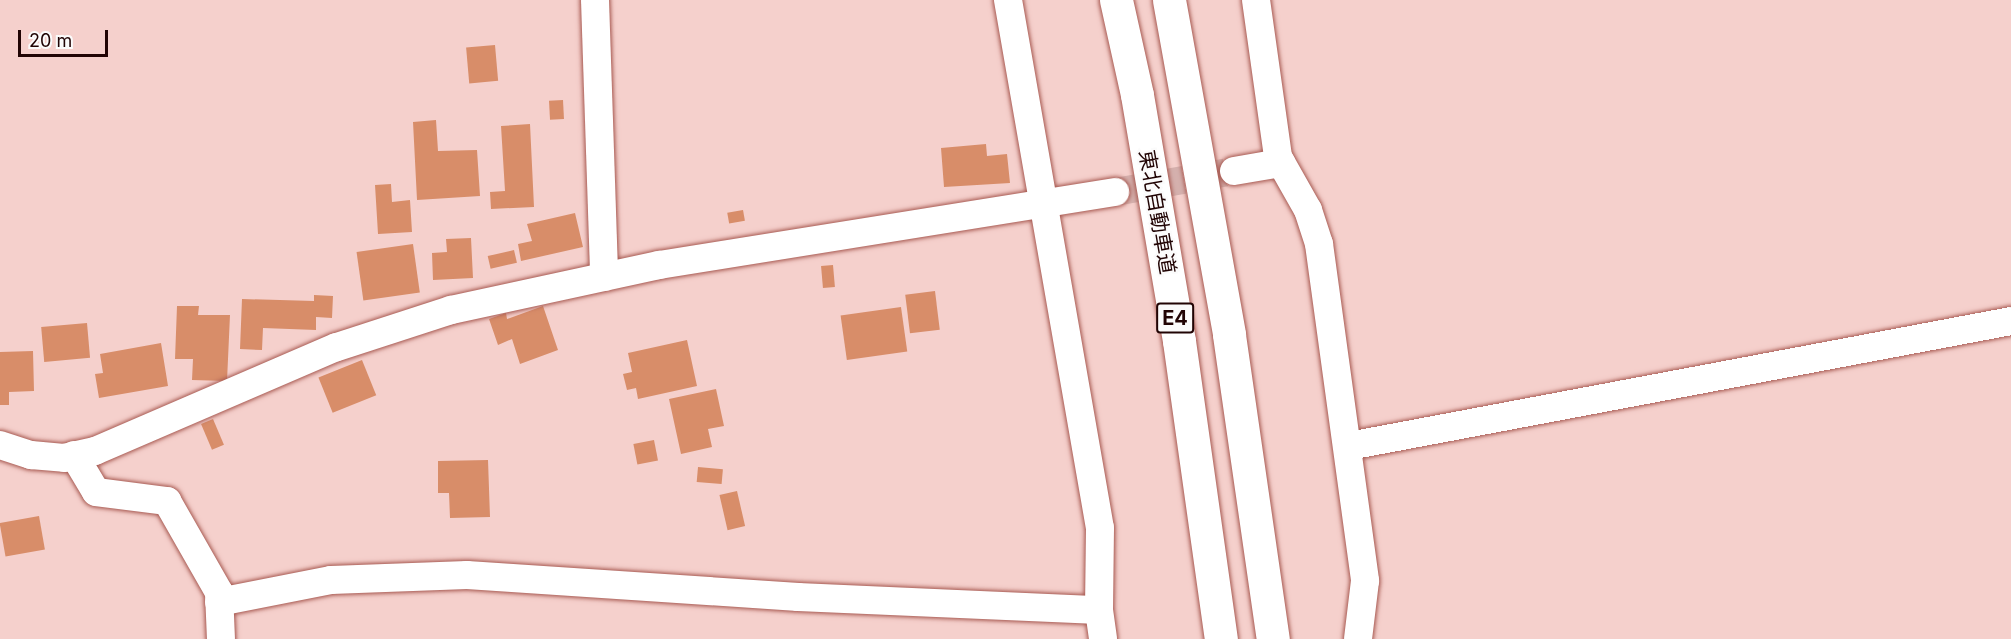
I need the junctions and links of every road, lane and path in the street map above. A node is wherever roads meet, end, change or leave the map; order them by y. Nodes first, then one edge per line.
1 (595, 0) edge
2 (1008, 0) edge
3 (1116, 0) edge
4 (1169, 0) edge
5 (1256, 0) edge
6 (1281, 163) junction
7 (1234, 171) tunnel mouth
8 (1115, 192) tunnel mouth
9 (1046, 203) junction
10 (604, 277) junction
11 (2011, 321) edge
12 (0, 445) edge
13 (1349, 446) junction
14 (74, 455) junction
15 (219, 602) junction
16 (1099, 610) junction
17 (221, 639) edge
18 (1102, 639) edge
19 (1221, 639) edge
20 (1273, 639) edge
21 (1358, 639) edge

1 - 10 street
2 - 9 street
3 - 19 highway, 東北自動車道 / E4
4 - 20 highway, E4
5 - 6 street
6 - 7 street
6 - 13 street
8 - 9 street
9 - 10 street
9 - 16 street
10 - 14 street
11 - 13 street
12 - 14 street
13 - 21 street
14 - 15 street
15 - 16 street
15 - 17 street
16 - 18 street

